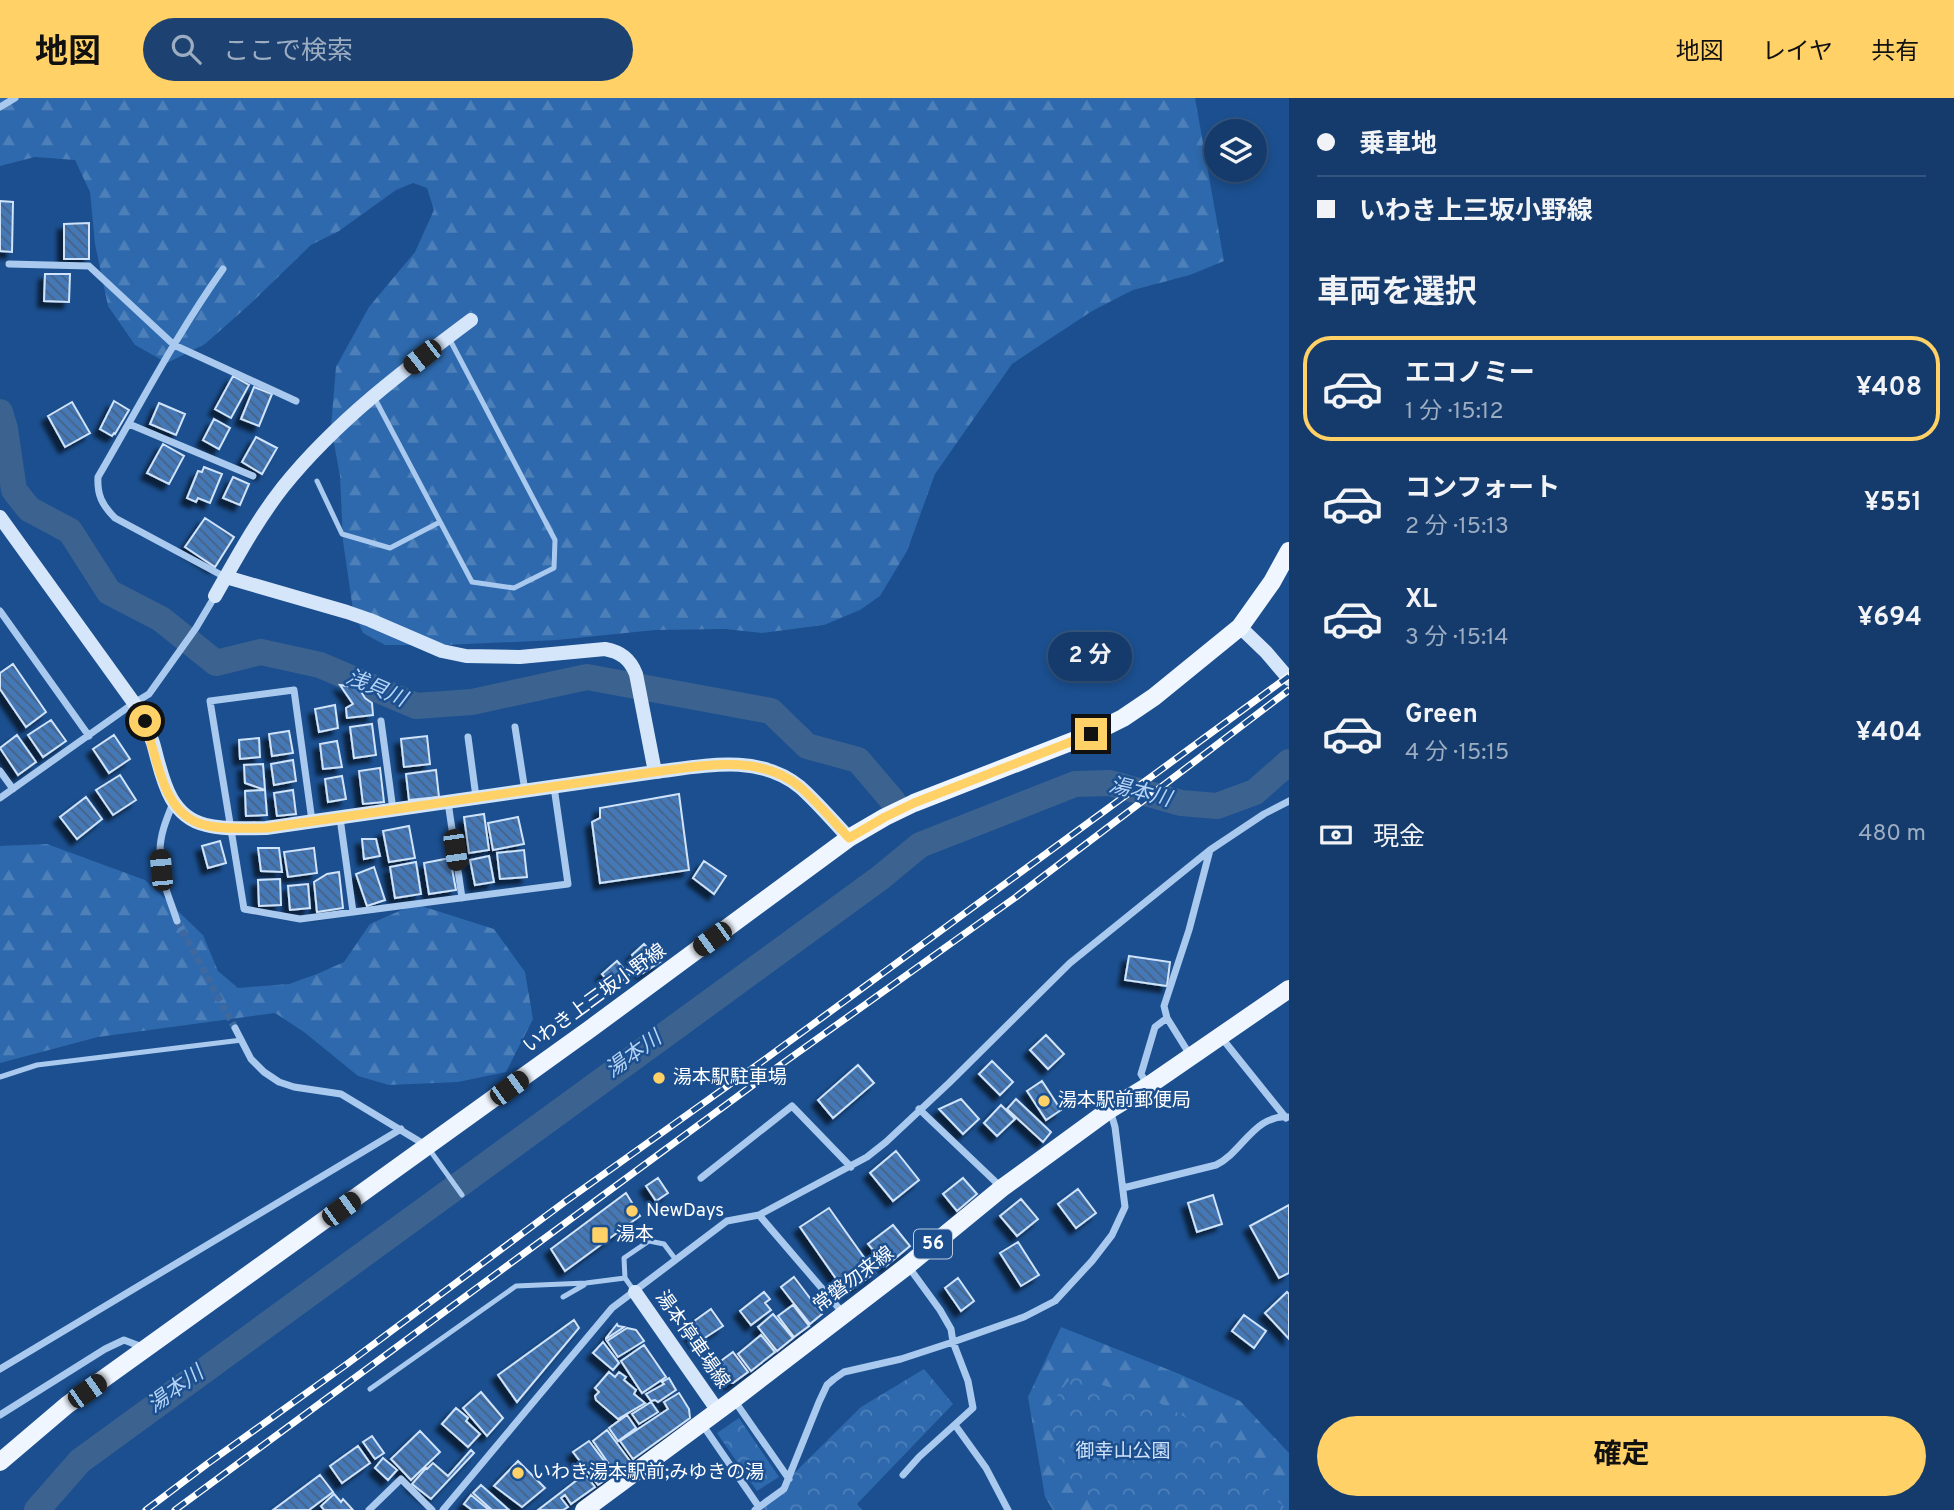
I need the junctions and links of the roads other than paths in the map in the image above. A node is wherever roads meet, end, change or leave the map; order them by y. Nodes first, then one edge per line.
1 (15, 98) edge
2 (0, 107) edge
3 (9, 264) dead end
4 (223, 269) dead end
5 (471, 320) dead end
6 (448, 337) junction
7 (174, 345) junction
8 (374, 396) junction
9 (296, 401) dead end
10 (129, 424) junction
11 (253, 476) dead end
12 (317, 481) dead end
13 (0, 517) edge
14 (440, 522) junction
15 (1289, 551) edge
16 (226, 577) junction
17 (215, 596) joint
18 (0, 611) edge
19 (1240, 627) junction
20 (1289, 679) edge
21 (134, 703) junction
22 (381, 721) dead end
23 (515, 727) dead end
24 (89, 736) junction
25 (468, 737) dead end
26 (0, 771) edge
27 (654, 772) junction
28 (554, 786) junction
29 (13, 789) junction
30 (525, 791) junction
31 (0, 798) edge
32 (476, 798) junction
33 (1289, 801) edge
34 (448, 802) junction
35 (173, 803) junction
36 (393, 810) junction
37 (340, 818) junction
38 (312, 822) junction
39 (230, 828) junction
40 (849, 838) junction
41 (1210, 850) junction
42 (462, 898) junction
43 (353, 912) junction
44 (177, 921) tunnel mouth
45 (1289, 989) edge
46 (1167, 1018) junction
47 (235, 1028) tunnel mouth
48 (1220, 1036) junction
49 (242, 1040) junction
50 (1191, 1055) junction
51 (0, 1077) edge
52 (1148, 1086) junction
53 (919, 1109) junction
54 (1109, 1110) junction
55 (1287, 1118) edge
56 (401, 1129) junction
57 (428, 1146) junction
58 (851, 1167) junction
59 (701, 1178) dead end
60 (1002, 1188) junction
61 (1123, 1188) junction
62 (461, 1195) dead end
63 (759, 1215) junction
64 (676, 1260) junction
65 (908, 1266) junction
66 (625, 1278) junction
67 (586, 1283) junction
68 (635, 1292) junction
69 (563, 1297) dead end
70 (843, 1314) junction
71 (953, 1342) junction
72 (147, 1349) junction
73 (0, 1369) edge
74 (370, 1390) dead end
75 (734, 1399) junction
76 (718, 1411) junction
77 (0, 1415) edge
78 (701, 1423) junction
79 (955, 1425) junction
80 (0, 1462) edge
81 (903, 1475) dead end
82 (789, 1479) junction
83 (757, 1509) edge
84 (369, 1510) edge
85 (432, 1510) edge
86 (443, 1510) edge
87 (584, 1510) edge
88 (1008, 1510) edge

1 - 2 street
3 - 7 street
4 - 7 street
5 - 6 street
6 - 8 street
6 - 14 lane
7 - 9 street
7 - 10 street
8 - 14 lane
8 - 16 street
10 - 11 street
10 - 16 street
12 - 14 lane
13 - 21 street
15 - 19 main road, いわき上三坂小野線
16 - 17 street
16 - 27 street
17 - 21 street
18 - 24 street
19 - 20 street
19 - 40 main road, いわき上三坂小野線
21 - 24 street
21 - 35 street
22 - 36 street
23 - 30 street
24 - 29 street
25 - 32 street
26 - 29 street
27 - 28 street
27 - 40 street
28 - 30 street
28 - 42 street
29 - 31 street
30 - 32 street
32 - 34 street
33 - 41 street
34 - 36 street
34 - 42 street
35 - 39 street
35 - 44 street
36 - 37 street
37 - 38 street
37 - 43 street
38 - 39 street
38 - 39 street
39 - 43 street
40 - 57 main road, いわき上三坂小野線
41 - 46 street
41 - 53 street
42 - 43 street
45 - 48 main road, 常磐勿来線 / 56
46 - 50 street
46 - 52 street
47 - 49 street
48 - 50 main road, 常磐勿来線 / 56
48 - 55 street
49 - 51 lane
49 - 56 street
50 - 52 main road, 常磐勿来線 / 56
52 - 54 main road, 常磐勿来線 / 56
53 - 58 street
53 - 60 street
54 - 60 main road, 常磐勿来線 / 56
54 - 61 street
55 - 61 street
56 - 57 street
56 - 73 street
57 - 62 lane
57 - 72 main road, いわき上三坂小野線
58 - 59 street
58 - 63 street
60 - 65 main road, 常磐勿来線 / 56
61 - 71 street
63 - 64 street
63 - 70 street
64 - 66 lane
64 - 68 street
65 - 70 main road, 常磐勿来線 / 56
65 - 71 street
66 - 67 lane
66 - 68 lane
67 - 69 lane
67 - 74 lane
68 - 76 street, 湯本停車場線
68 - 86 street
70 - 75 main road, 常磐勿来線 / 56
71 - 79 street
71 - 82 street
72 - 77 street
72 - 80 main road, いわき上三坂小野線
75 - 76 main road, 常磐勿来線 / 56
75 - 82 street
76 - 78 main road, 常磐勿来線 / 56
78 - 83 street
78 - 87 main road, 常磐勿来線 / 56
79 - 81 street
79 - 88 street
82 - 83 street
84 - 85 street

